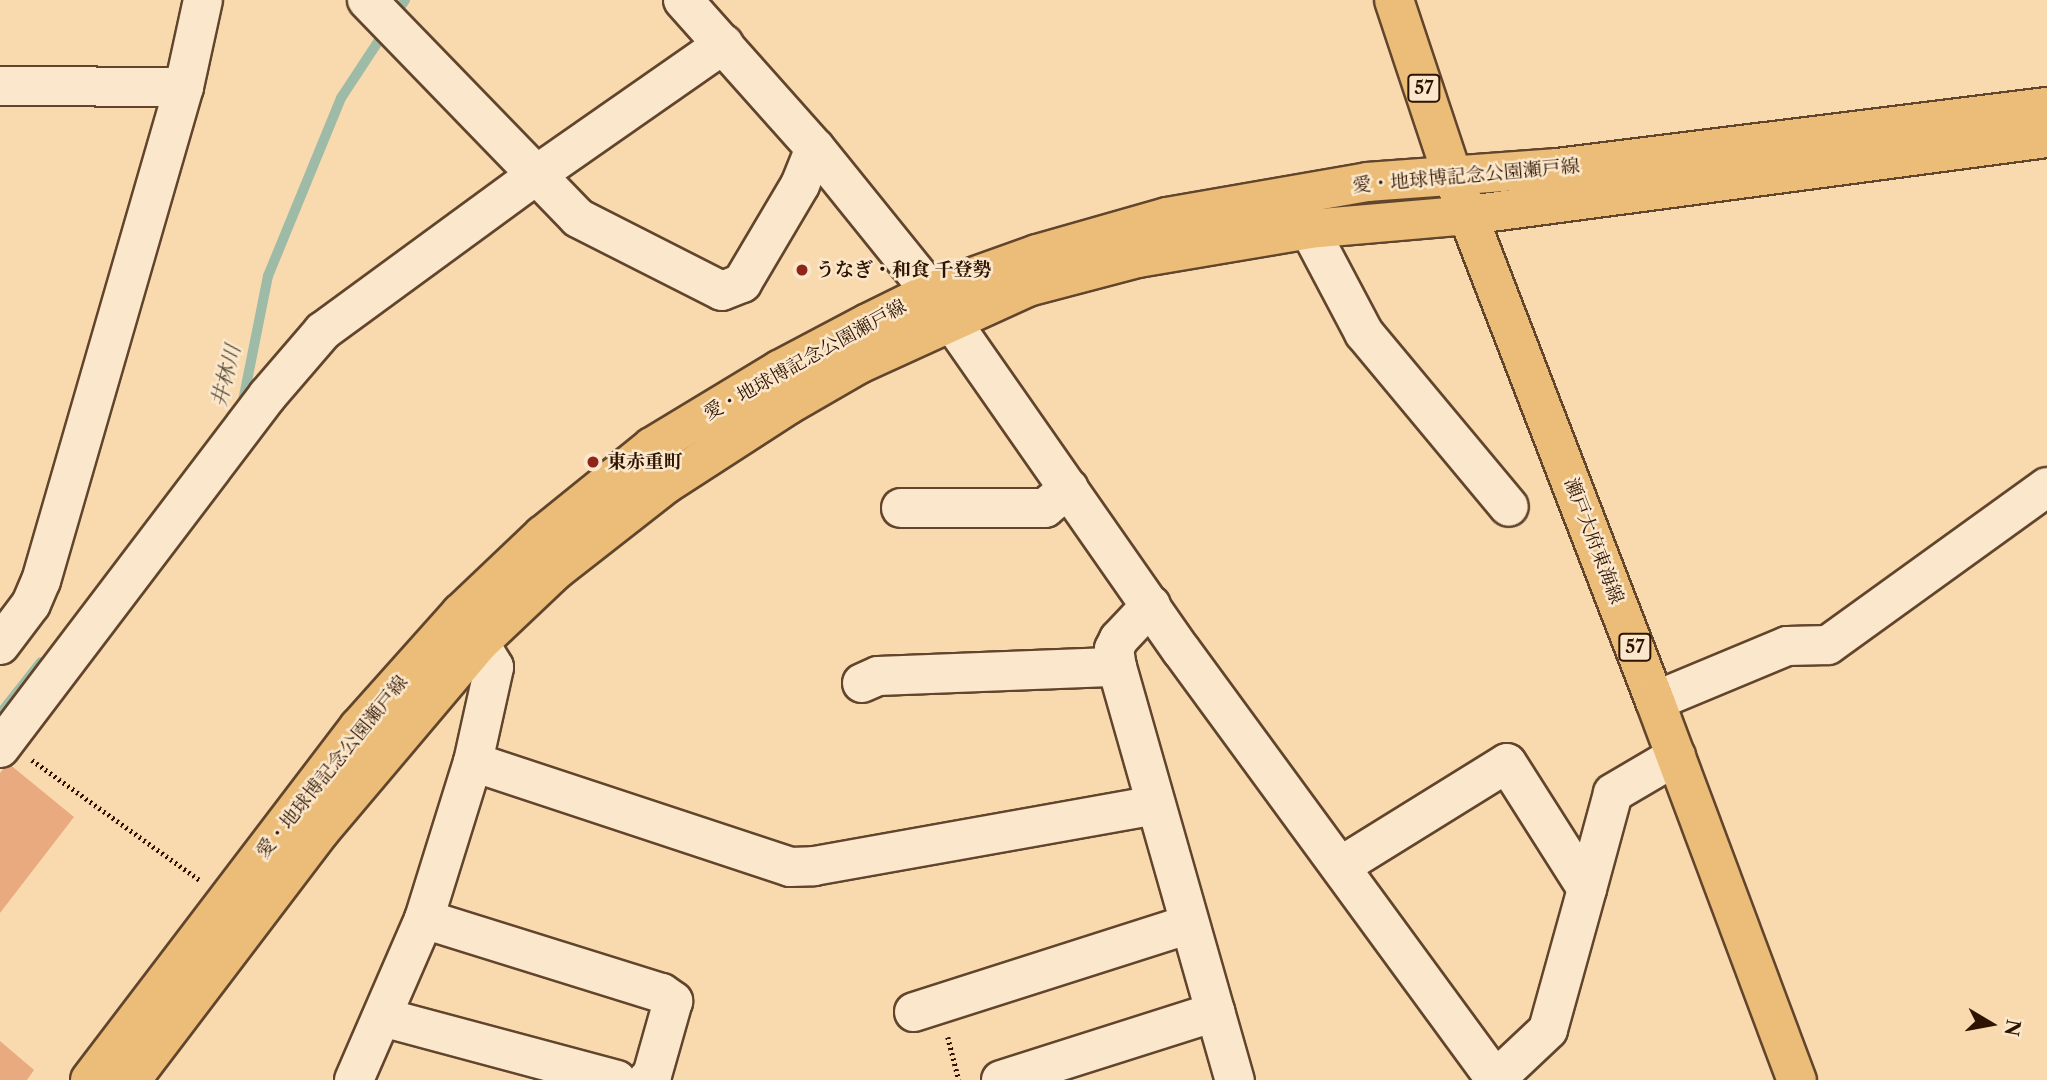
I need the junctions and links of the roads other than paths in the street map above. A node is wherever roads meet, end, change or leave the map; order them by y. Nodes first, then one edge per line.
1 (203, 0) edge
2 (367, 0) edge
3 (683, 0) edge
4 (1394, 0) edge
5 (724, 44) junction
6 (0, 86) edge
7 (184, 87) junction
8 (2047, 107) edge
9 (2047, 138) edge
10 (815, 148) junction
11 (537, 175) junction
12 (1453, 177) junction
13 (1469, 215) junction
14 (1309, 229) junction
15 (941, 306) junction
16 (2047, 487) edge
17 (1069, 488) junction
18 (901, 508) dead end
19 (1509, 508) dead end
20 (1151, 606) junction
21 (470, 628) junction
22 (0, 645) edge
23 (1117, 667) junction
24 (862, 683) dead end
25 (1655, 701) junction
26 (3, 744) edge
27 (1676, 757) junction
28 (473, 762) junction
29 (1156, 805) junction
30 (1340, 866) junction
31 (1587, 889) junction
32 (424, 919) junction
33 (1189, 924) junction
34 (927, 1009) road end
35 (1215, 1012) junction
36 (382, 1017) junction
37 (89, 1080) edge
38 (131, 1080) edge
39 (354, 1080) edge
40 (617, 1080) edge
41 (647, 1080) edge
42 (1001, 1080) edge
43 (1235, 1080) edge
44 (1496, 1080) edge
45 (1797, 1080) edge

1 - 7 street
2 - 11 street
3 - 5 street
4 - 12 main road, 瀬戸大府東海線 / 57
5 - 10 street
5 - 11 street
6 - 7 street
7 - 22 street
8 - 12 main road, 愛・地球博記念公園瀬戸線
9 - 13 main road, 愛・地球博記念公園瀬戸線
10 - 11 street
10 - 15 street
11 - 26 street
12 - 13 main road, 瀬戸大府東海線 / 57
12 - 15 main road, 愛・地球博記念公園瀬戸線
13 - 14 main road, 愛・地球博記念公園瀬戸線
13 - 25 main road, 瀬戸大府東海線 / 57
14 - 15 main road, 愛・地球博記念公園瀬戸線
14 - 19 street
15 - 17 street
15 - 21 main road, 愛・地球博記念公園瀬戸線
16 - 25 street
17 - 18 street
17 - 20 street
20 - 23 street
20 - 30 street
21 - 28 street
21 - 37 main road, 愛・地球博記念公園瀬戸線
21 - 38 main road, 愛・地球博記念公園瀬戸線
23 - 24 street
23 - 29 street
25 - 27 main road, 瀬戸大府東海線 / 57
27 - 31 street
27 - 45 main road, 瀬戸大府東海線 / 57
28 - 29 street
28 - 32 street
29 - 33 street
30 - 31 street
30 - 44 street
31 - 44 street
32 - 36 street
32 - 41 street
33 - 34 street
33 - 35 street
35 - 42 street
35 - 43 street
36 - 39 street
36 - 40 street

